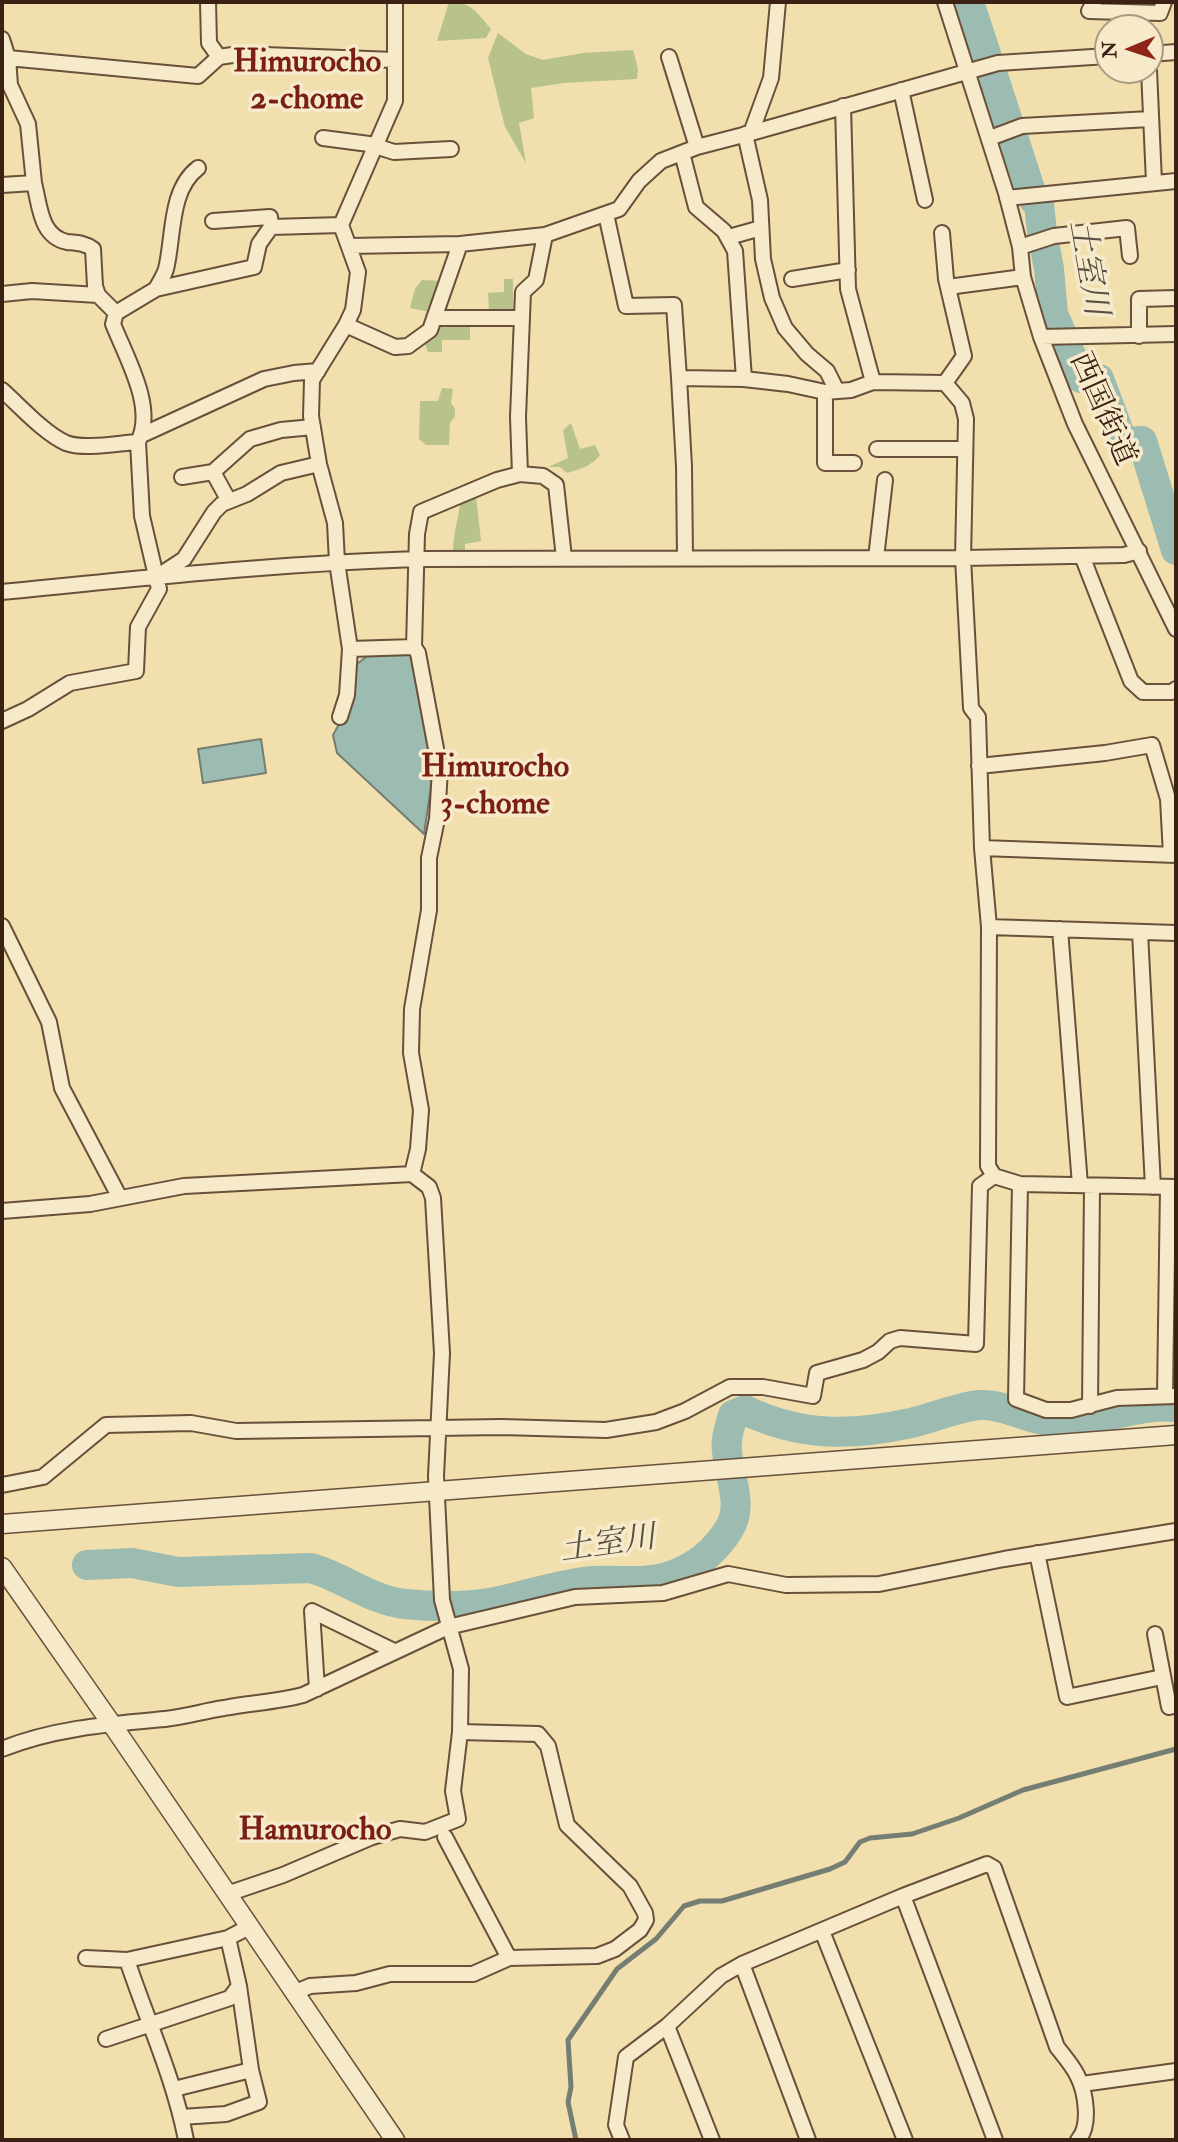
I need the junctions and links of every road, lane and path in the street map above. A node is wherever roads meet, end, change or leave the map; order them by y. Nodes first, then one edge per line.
1 (208, 2) edge
2 (394, 2) edge
3 (778, 2) edge
4 (945, 2) edge
5 (1094, 2) edge
6 (1164, 2) edge
7 (2, 39) edge
8 (219, 57) junction
9 (669, 57) dead end
10 (1094, 57) edge
11 (8, 58) junction
12 (394, 60) junction
13 (968, 71) junction
14 (1149, 84) edge
15 (901, 90) junction
16 (843, 106) junction
17 (1150, 119) junction
18 (748, 133) junction
19 (323, 138) dead end
20 (990, 138) junction
21 (374, 146) junction
22 (697, 147) junction
23 (451, 149) dead end
24 (682, 152) junction
25 (198, 168) dead end
26 (1176, 181) edge
27 (1154, 182) junction
28 (34, 183) junction
29 (2, 185) edge
30 (1007, 198) junction
31 (925, 200) dead end
32 (606, 214) junction
33 (213, 221) dead end
34 (341, 225) junction
35 (271, 227) junction
36 (761, 228) junction
37 (942, 233) dead end
38 (545, 235) junction
39 (729, 237) junction
40 (460, 244) junction
41 (349, 246) junction
42 (1020, 247) junction
43 (1130, 256) dead end
44 (848, 270) junction
45 (1023, 277) junction
46 (792, 279) dead end
47 (948, 287) junction
48 (156, 289) junction
49 (2, 294) edge
50 (98, 295) junction
51 (1176, 298) edge
52 (116, 313) junction
53 (435, 317) junction
54 (522, 318) junction
55 (346, 325) junction
56 (1176, 334) edge
57 (1139, 336) junction
58 (1041, 337) junction
59 (318, 371) junction
60 (679, 378) junction
61 (744, 379) junction
62 (873, 382) junction
63 (945, 383) junction
64 (2, 391) edge
65 (831, 391) junction
66 (313, 427) junction
67 (140, 439) junction
68 (877, 449) dead end
69 (964, 449) junction
70 (854, 463) dead end
71 (319, 464) junction
72 (213, 472) junction
73 (520, 474) junction
74 (182, 477) dead end
75 (885, 480) dead end
76 (229, 501) junction
77 (1139, 551) junction
78 (1082, 556) junction
79 (564, 558) junction
80 (685, 558) junction
81 (876, 558) junction
82 (963, 558) junction
83 (416, 559) junction
84 (337, 562) junction
85 (157, 576) junction
86 (2, 592) edge
87 (1176, 629) edge
88 (414, 647) junction
89 (350, 649) junction
90 (1176, 689) edge
91 (340, 717) dead end
92 (2, 721) edge
93 (979, 766) junction
94 (982, 848) junction
95 (1174, 855) edge
96 (2, 926) edge
97 (989, 927) junction
98 (1059, 929) junction
99 (1140, 932) junction
100 (1176, 933) edge
101 (411, 1174) junction
102 (994, 1176) junction
103 (1020, 1184) junction
104 (1086, 1185) junction
105 (1166, 1187) edge
106 (120, 1198) junction
107 (2, 1211) edge
108 (1171, 1396) edge
109 (1090, 1406) junction
110 (437, 1429) junction
111 (1176, 1435) edge
112 (2, 1485) edge
113 (436, 1492) junction
114 (2, 1524) edge
115 (1176, 1531) edge
116 (1037, 1553) junction
117 (2, 1567) edge
118 (448, 1626) junction
119 (1155, 1634) dead end
120 (394, 1651) junction
121 (1162, 1677) junction
122 (317, 1689) junction
123 (1176, 1705) edge
124 (111, 1723) junction
125 (460, 1732) junction
126 (2, 1749) edge
127 (445, 1837) dead end
128 (227, 1894) junction
129 (903, 1896) junction
130 (249, 1927) junction
131 (822, 1931) junction
132 (228, 1938) junction
133 (86, 1958) dead end
134 (509, 1958) junction
135 (127, 1960) junction
136 (742, 1964) junction
137 (239, 1986) junction
138 (296, 1992) junction
139 (149, 2025) junction
140 (667, 2026) junction
141 (106, 2039) dead end
142 (251, 2070) junction
143 (1176, 2071) edge
144 (1082, 2084) junction
145 (174, 2090) junction
146 (181, 2117) junction
147 (186, 2140) edge
148 (396, 2140) edge
149 (622, 2140) edge
150 (712, 2140) edge
151 (808, 2140) edge
152 (905, 2140) edge
153 (995, 2140) edge
154 (1078, 2140) edge

1 - 8 street
2 - 12 street
3 - 18 street
4 - 13 street, 西国街道
5 - 6 street
7 - 11 street
8 - 11 street
8 - 12 street
9 - 22 street
10 - 13 street
11 - 28 street
12 - 21 street
13 - 15 street
13 - 20 street, 西国街道
14 - 17 street
15 - 16 street
15 - 31 street
16 - 18 street
16 - 44 street
17 - 20 street
17 - 27 street
18 - 22 street
18 - 36 street
19 - 21 street
20 - 30 street, 西国街道
21 - 23 street
21 - 34 street
22 - 24 street
24 - 32 street
24 - 39 street
25 - 48 street
26 - 27 street
27 - 30 street
28 - 29 street
28 - 50 street
30 - 42 street, 西国街道
32 - 38 street
32 - 60 street
33 - 35 street
34 - 35 street
34 - 41 street
35 - 48 street
36 - 39 street
36 - 65 street
37 - 47 street
38 - 40 street
38 - 54 street
39 - 61 street
40 - 41 street
40 - 53 street
41 - 55 street
42 - 43 street
42 - 45 street, 西国街道
44 - 46 street
44 - 62 street
45 - 47 street
45 - 58 street, 西国街道
47 - 63 street
48 - 52 street
49 - 50 street
50 - 52 street
51 - 57 street
52 - 67 street
53 - 54 street
53 - 55 street
54 - 73 street
55 - 59 street
56 - 57 street
57 - 58 street
58 - 77 street, 西国街道
59 - 66 street
59 - 67 street
60 - 61 street
60 - 80 street
61 - 65 street
62 - 63 street
62 - 65 street
63 - 69 street
64 - 67 street
65 - 70 street
66 - 71 street
66 - 72 street
67 - 85 street
68 - 69 street
69 - 82 street
71 - 76 street
71 - 84 street
72 - 74 street
72 - 76 street
73 - 79 street
73 - 83 street
75 - 81 street
76 - 85 street
77 - 78 street
77 - 87 street, 西国街道
78 - 82 street
78 - 90 street
79 - 80 street
79 - 83 street
80 - 81 street
81 - 82 street
82 - 93 street
83 - 84 street
83 - 88 street
84 - 85 street
84 - 89 street
85 - 86 street
85 - 92 street
88 - 89 street
88 - 101 street
89 - 91 street
93 - 94 street
93 - 95 street
94 - 95 street
94 - 97 street
96 - 106 street
97 - 98 street
97 - 102 street
98 - 99 street
98 - 104 street
99 - 100 street
99 - 105 street
101 - 106 street
101 - 110 street
102 - 103 street
102 - 110 street
103 - 104 street
103 - 109 street
104 - 105 street
104 - 109 street
105 - 108 street
106 - 107 street
108 - 109 street
110 - 112 street
110 - 113 street
111 - 113 street
113 - 114 street
113 - 118 street
115 - 116 street
116 - 118 street
116 - 121 street
117 - 124 street
118 - 120 street
118 - 125 street
119 - 121 street
120 - 122 street
120 - 122 street
121 - 123 street
122 - 124 street
124 - 126 street
124 - 128 street
125 - 128 street
125 - 134 street
127 - 134 street
128 - 130 street
129 - 131 street
129 - 144 street
129 - 153 street
130 - 132 street
130 - 138 street
131 - 136 street
131 - 152 street
132 - 135 street
132 - 137 street
133 - 135 street
134 - 138 street
135 - 139 street
136 - 140 street
136 - 151 street
137 - 139 street
137 - 142 street
138 - 148 street
139 - 141 street
139 - 145 street
140 - 149 street
140 - 150 street
142 - 145 street
142 - 146 street
143 - 144 street
144 - 154 street
145 - 146 street
146 - 147 street

